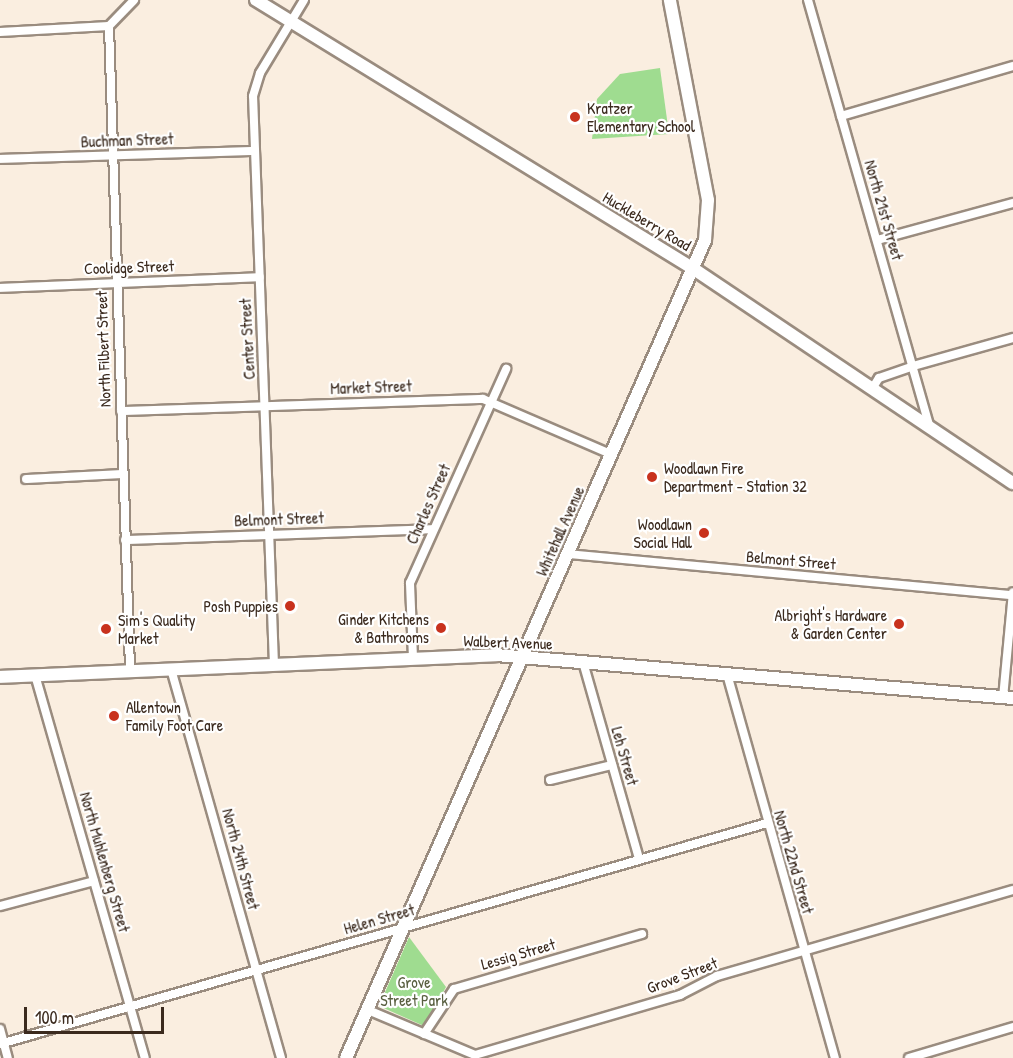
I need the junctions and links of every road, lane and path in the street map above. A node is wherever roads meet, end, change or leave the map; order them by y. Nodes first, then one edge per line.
1 (133, 0) edge
2 (256, 0) edge
3 (304, 0) edge
4 (670, 0) edge
5 (808, 0) edge
6 (290, 22) junction
7 (108, 26) junction
8 (0, 32) edge
9 (1013, 66) edge
10 (841, 116) junction
11 (255, 151) junction
12 (111, 155) junction
13 (0, 159) edge
14 (1013, 203) edge
15 (877, 240) junction
16 (694, 269) junction
17 (260, 277) junction
18 (115, 282) junction
19 (0, 288) edge
20 (1013, 338) edge
21 (914, 366) junction
22 (506, 369) dead end
23 (872, 389) junction
24 (492, 401) junction
25 (265, 405) junction
26 (121, 411) junction
27 (930, 428) junction
28 (611, 454) junction
29 (123, 474) junction
30 (26, 479) dead end
31 (1013, 483) edge
32 (433, 529) junction
33 (271, 534) junction
34 (125, 540) junction
35 (568, 554) junction
36 (1012, 593) edge
37 (522, 657) junction
38 (413, 658) junction
39 (583, 662) junction
40 (274, 665) junction
41 (171, 669) junction
42 (130, 670) junction
43 (727, 674) junction
44 (35, 675) junction
45 (0, 676) edge
46 (1008, 698) edge
47 (612, 765) junction
48 (550, 780) dead end
49 (767, 823) junction
50 (639, 859) junction
51 (94, 881) junction
52 (1013, 890) edge
53 (0, 906) edge
54 (405, 927) junction
55 (642, 934) dead end
56 (804, 951) junction
57 (255, 970) junction
58 (130, 1006) junction
59 (368, 1010) junction
60 (1013, 1027) edge
61 (0, 1029) edge
62 (424, 1034) junction
63 (2, 1043) edge
64 (8, 1058) edge
65 (145, 1058) edge
66 (281, 1058) edge
67 (346, 1058) edge
68 (835, 1058) edge
69 (909, 1058) edge

1 - 7 street
2 - 6 street, Huckleberry Road
3 - 6 street, Center Street
4 - 16 street, Whitehall Avenue
5 - 10 street, North 21st Street
6 - 11 street, Center Street
6 - 16 street, Huckleberry Road
7 - 8 street
7 - 12 street, North Filbert Street
9 - 10 street
10 - 15 street, North 21st Street
11 - 12 street, Buchman Street
11 - 17 street, Center Street
12 - 13 street, Buchman Street
12 - 18 street, North Filbert Street
14 - 15 street
15 - 21 street, North 21st Street
16 - 23 street, Huckleberry Road
16 - 28 street, Whitehall Avenue
17 - 18 street, Coolidge Street
17 - 25 street, Center Street
18 - 19 street, Coolidge Street
18 - 26 street, North Filbert Street
20 - 21 street
21 - 23 street
21 - 27 street, North 21st Street
22 - 24 street, Charles Street
23 - 27 street, Huckleberry Road
24 - 25 street, Market Street
24 - 28 street, Market Street
24 - 32 street, Charles Street
25 - 26 street, Market Street
25 - 33 street, Center Street
26 - 29 street, North Filbert Street
27 - 31 street, Huckleberry Road
28 - 35 street, Whitehall Avenue
29 - 30 street
29 - 34 street, North Filbert Street
32 - 33 street, Belmont Street
32 - 38 street, Charles Street
33 - 34 street, Belmont Street
33 - 40 street, Center Street
34 - 42 street, North Filbert Street
35 - 36 street, Belmont Street
35 - 37 street, Whitehall Avenue
36 - 46 street
37 - 38 street, Walbert Avenue
37 - 39 street, Walbert Avenue
37 - 54 street, Whitehall Avenue
38 - 40 street, Walbert Avenue
39 - 43 street, Walbert Avenue
39 - 47 street, Leh Street
40 - 41 street, Walbert Avenue
41 - 42 street, Walbert Avenue
41 - 57 street, North 24th Street
42 - 44 street, Walbert Avenue
43 - 46 street, Walbert Avenue
43 - 49 street, North 22nd Street
44 - 45 street, Walbert Avenue
44 - 51 street, North Muhlenberg Street
47 - 48 street
47 - 50 street, Leh Street
49 - 50 street, Helen Street
49 - 56 street, North 22nd Street
50 - 54 street, Helen Street
51 - 53 street
51 - 58 street, North Muhlenberg Street
52 - 56 street, Grove Street
54 - 57 street, Helen Street
54 - 59 street, Whitehall Avenue
55 - 62 street, Lessig Street
56 - 62 street, Grove Street
56 - 68 street, North 22nd Street
57 - 58 street, Helen Street
57 - 66 street, North 24th Street
58 - 63 street, Helen Street
58 - 65 street, North Muhlenberg Street
59 - 62 street, Grove Street
59 - 67 street, Whitehall Avenue
60 - 69 street
61 - 63 street
63 - 64 street

